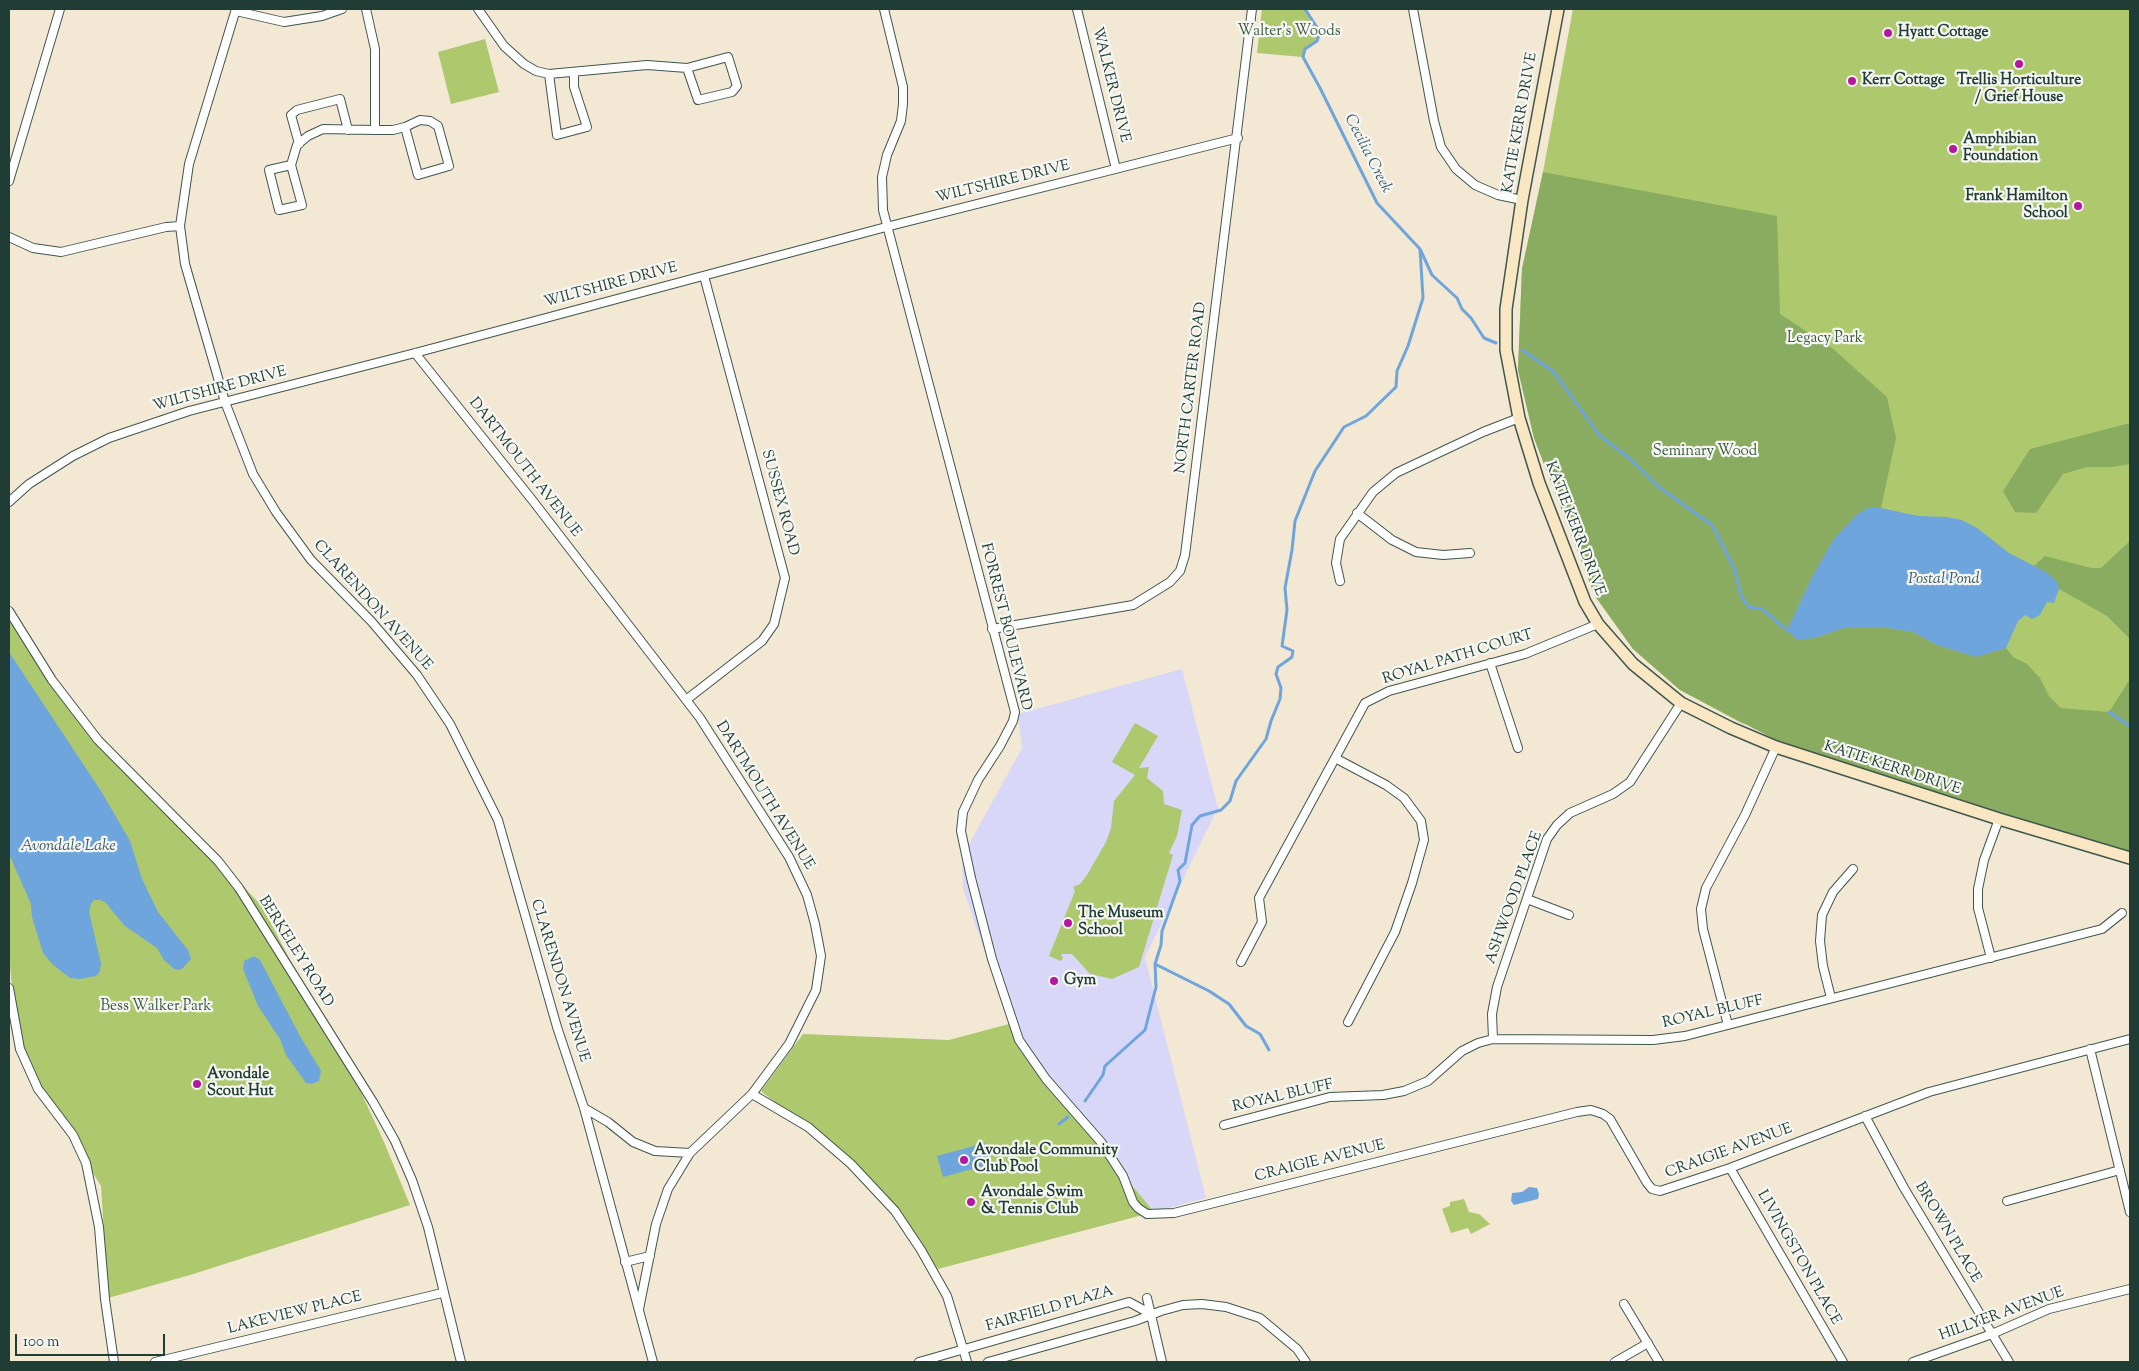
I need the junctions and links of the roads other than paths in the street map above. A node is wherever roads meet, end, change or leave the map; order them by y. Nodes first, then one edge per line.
1 (60, 9) edge
2 (342, 9) edge
3 (366, 9) edge
4 (478, 9) edge
5 (884, 9) edge
6 (1077, 9) edge
7 (1252, 9) edge
8 (1413, 9) edge
9 (1558, 9) edge
10 (236, 10) edge
11 (687, 68) junction
12 (574, 72) junction
13 (549, 74) junction
14 (405, 127) junction
15 (348, 130) junction
16 (375, 130) junction
17 (1238, 138) junction
18 (298, 144) junction
19 (291, 165) junction
20 (1116, 169) junction
21 (9, 181) edge
22 (1522, 200) junction
23 (180, 226) junction
24 (886, 227) junction
25 (9, 237) edge
26 (704, 276) junction
27 (415, 353) junction
28 (225, 402) junction
29 (1519, 418) junction
30 (9, 502) edge
31 (1357, 513) junction
32 (1470, 552) dead end
33 (1340, 582) dead end
34 (9, 611) edge
35 (1598, 624) junction
36 (992, 629) junction
37 (1490, 664) junction
38 (686, 700) junction
39 (1681, 703) junction
40 (1776, 747) junction
41 (1518, 748) dead end
42 (1335, 758) junction
43 (1999, 820) junction
44 (2130, 858) edge
45 (1853, 869) dead end
46 (1527, 899) junction
47 (2122, 913) dead end
48 (1569, 915) dead end
49 (1991, 958) junction
50 (1241, 962) dead end
51 (9, 988) edge
52 (1831, 998) junction
53 (1348, 1022) dead end
54 (1728, 1025) junction
55 (1493, 1039) junction
56 (2130, 1039) edge
57 (2090, 1049) junction
58 (752, 1094) junction
59 (584, 1108) junction
60 (1865, 1116) junction
61 (1224, 1124) dead end
62 (690, 1153) junction
63 (1730, 1168) junction
64 (2120, 1170) junction
65 (2007, 1201) dead end
66 (1138, 1208) joint
67 (2130, 1212) edge
68 (650, 1256) junction
69 (625, 1262) junction
70 (2130, 1289) edge
71 (442, 1293) junction
72 (1147, 1298) dead end
73 (1624, 1304) dead end
74 (639, 1311) junction
75 (1151, 1314) junction
76 (1992, 1334) junction
77 (1648, 1343) junction
78 (964, 1349) junction
79 (114, 1362) edge
80 (155, 1362) edge
81 (461, 1362) edge
82 (653, 1362) edge
83 (919, 1362) edge
84 (967, 1362) edge
85 (988, 1362) edge
86 (1162, 1362) edge
87 (1306, 1362) edge
88 (1615, 1362) edge
89 (1659, 1362) edge
90 (1843, 1362) edge
91 (1913, 1362) edge
92 (2009, 1362) edge

1 - 21 street
2 - 10 street
3 - 16 street
4 - 13 street
5 - 24 street, FORREST BOULEVARD
6 - 20 street, WALKER DRIVE
7 - 17 street, NORTH CARTER ROAD
8 - 22 street
9 - 22 street, KATIE KERR DRIVE
10 - 23 street, CLARENDON AVENUE
11 - 11 street
11 - 12 street
12 - 13 street
12 - 13 street
14 - 14 street
14 - 16 street
15 - 16 street
15 - 18 street
15 - 18 street
17 - 20 street, WILTSHIRE DRIVE
17 - 36 street, NORTH CARTER ROAD
18 - 19 street
19 - 19 street
20 - 24 street, WILTSHIRE DRIVE
22 - 29 street, KATIE KERR DRIVE
23 - 25 street
23 - 28 street, CLARENDON AVENUE
24 - 26 street, WILTSHIRE DRIVE
24 - 36 street, FORREST BOULEVARD
26 - 27 street, WILTSHIRE DRIVE
26 - 38 street, SUSSEX ROAD
27 - 28 street, WILTSHIRE DRIVE
27 - 38 street, DARTMOUTH AVENUE
28 - 30 street, WILTSHIRE DRIVE
28 - 59 street, CLARENDON AVENUE
29 - 31 street
29 - 35 street, KATIE KERR DRIVE
31 - 32 street
31 - 33 street
34 - 71 street, BERKELEY ROAD
35 - 37 street, ROYAL PATH COURT
35 - 39 street, KATIE KERR DRIVE
36 - 66 street, FORREST BOULEVARD
37 - 41 street
37 - 42 street, ROYAL PATH COURT
38 - 58 street, DARTMOUTH AVENUE
39 - 40 street, KATIE KERR DRIVE
39 - 46 street, ASHWOOD PLACE
40 - 43 street, KATIE KERR DRIVE
40 - 54 street
42 - 50 street, ROYAL PATH COURT
42 - 53 street
43 - 44 street, KATIE KERR DRIVE
43 - 49 street
45 - 52 street
46 - 48 street
46 - 55 street, ASHWOOD PLACE
47 - 49 street, ROYAL BLUFF
49 - 52 street, ROYAL BLUFF
51 - 79 street
52 - 54 street, ROYAL BLUFF
54 - 55 street, ROYAL BLUFF
55 - 61 street, ROYAL BLUFF
56 - 57 street, CRAIGIE AVENUE
57 - 60 street, CRAIGIE AVENUE
57 - 64 street
58 - 62 street, DARTMOUTH AVENUE
58 - 78 street
59 - 62 street
59 - 69 street, CLARENDON AVENUE
60 - 63 street, CRAIGIE AVENUE
60 - 76 street, BROWN PLACE
62 - 68 street, DARTMOUTH AVENUE
63 - 66 street, CRAIGIE AVENUE
63 - 90 street, LIVINGSTON PLACE
64 - 65 street
64 - 67 street
68 - 69 street
68 - 74 street, DARTMOUTH AVENUE
69 - 74 street, CLARENDON AVENUE
70 - 76 street, HILLYER AVENUE
71 - 80 street, LAKEVIEW PLACE
71 - 81 street, BERKELEY ROAD
72 - 75 street
73 - 77 street
74 - 82 street, CLARENDON AVENUE
75 - 78 street, FAIRFIELD PLAZA
75 - 85 street
75 - 86 street
75 - 87 street
76 - 91 street, HILLYER AVENUE
76 - 92 street, BROWN PLACE
77 - 88 street
77 - 89 street
78 - 83 street, FAIRFIELD PLAZA
78 - 84 street

